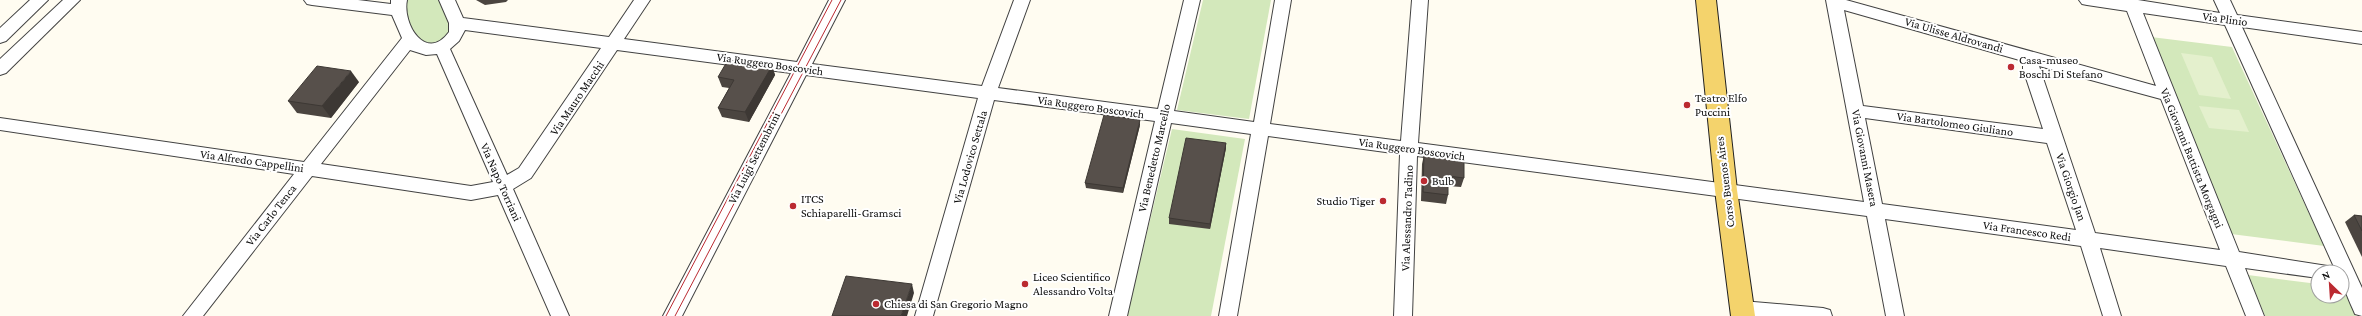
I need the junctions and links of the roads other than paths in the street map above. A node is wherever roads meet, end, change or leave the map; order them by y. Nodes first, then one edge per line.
1 (40, 0) edge
2 (72, 0) edge
3 (312, 0) edge
4 (447, 0) edge
5 (642, 0) edge
6 (837, 0) edge
7 (1022, 0) edge
8 (1192, 0) edge
9 (1283, 0) edge
10 (1420, 0) edge
11 (1706, 0) edge
12 (2087, 0) edge
13 (2222, 0) edge
14 (1834, 1) edge
15 (2131, 3) edge
16 (398, 5) edge
17 (2231, 20) junction
18 (457, 23) junction
19 (0, 38) edge
20 (2362, 38) edge
21 (410, 40) junction
22 (614, 43) junction
23 (442, 48) junction
24 (2031, 58) junction
25 (800, 68) junction
26 (0, 69) edge
27 (988, 93) junction
28 (2166, 94) junction
29 (1856, 111) junction
30 (1164, 117) junction
31 (0, 124) edge
32 (1262, 129) junction
33 (2054, 137) junction
34 (1409, 148) junction
35 (308, 169) junction
36 (503, 186) junction
37 (1726, 190) junction
38 (1875, 211) junction
39 (2088, 240) junction
40 (2232, 260) junction
41 (2345, 264) edge
42 (2310, 270) edge
43 (2350, 275) edge
44 (2362, 308) edge
45 (1742, 313) edge
46 (192, 316) edge
47 (560, 316) edge
48 (672, 316) edge
49 (924, 316) edge
50 (1118, 316) edge
51 (1228, 316) edge
52 (1403, 316) edge
53 (1822, 316) edge
54 (1895, 316) edge
55 (2112, 316) edge
56 (2255, 316) edge

1 - 19 street
2 - 26 street
3 - 16 street
4 - 18 street
5 - 22 street, Via Mauro Macchi
6 - 25 street, Via Luigi Settembrini
7 - 27 street, Via Lodovico Settala
8 - 30 street, Via Benedetto Marcello
9 - 32 street
10 - 34 street, Via Alessandro Tadino
11 - 37 main road, Corso Buenos Aires
12 - 15 street, Via Plinio
13 - 17 street
14 - 24 street, Via Ulisse Aldrovandi
14 - 29 street, Via Giovanni Masera
15 - 17 street, Via Plinio
15 - 28 street, Via Giovanni Battista Morgagni
16 - 21 street
17 - 20 street, Via Plinio
17 - 41 street
18 - 22 street, Via Ruggero Boscovich
18 - 23 street
21 - 23 street
21 - 35 street, Via Carlo Tenca
22 - 25 street, Via Ruggero Boscovich
22 - 36 street, Via Mauro Macchi
23 - 36 street, Via Napo Torriani
24 - 28 street, Via Ulisse Aldrovandi
24 - 33 street, Via Giorgio Jan
25 - 27 street, Via Ruggero Boscovich
25 - 48 street, Via Luigi Settembrini
27 - 30 street, Via Ruggero Boscovich
27 - 49 street, Via Lodovico Settala
28 - 40 street, Via Giovanni Battista Morgagni
29 - 33 street, Via Bartolomeo Giuliano
29 - 38 street, Via Giovanni Masera
30 - 32 street, Via Ruggero Boscovich
30 - 50 street, Via Benedetto Marcello
31 - 35 street, Via Alfredo Cappellini
32 - 34 street, Via Ruggero Boscovich
32 - 51 street
33 - 39 street, Via Giorgio Jan
34 - 37 street, Via Ruggero Boscovich
34 - 52 street, Via Alessandro Tadino
35 - 36 street, Via Alfredo Cappellini
35 - 46 street, Via Carlo Tenca
36 - 47 street, Via Napo Torriani
37 - 38 street, Via Francesco Redi
37 - 45 main road, Corso Buenos Aires
38 - 39 street, Via Francesco Redi
38 - 54 street, Via Giovanni Masera
39 - 40 street, Via Francesco Redi
39 - 55 street, Via Giorgio Jan
40 - 42 street, Via Francesco Redi
40 - 56 street, Via Giovanni Battista Morgagni
43 - 44 street
45 - 53 street

